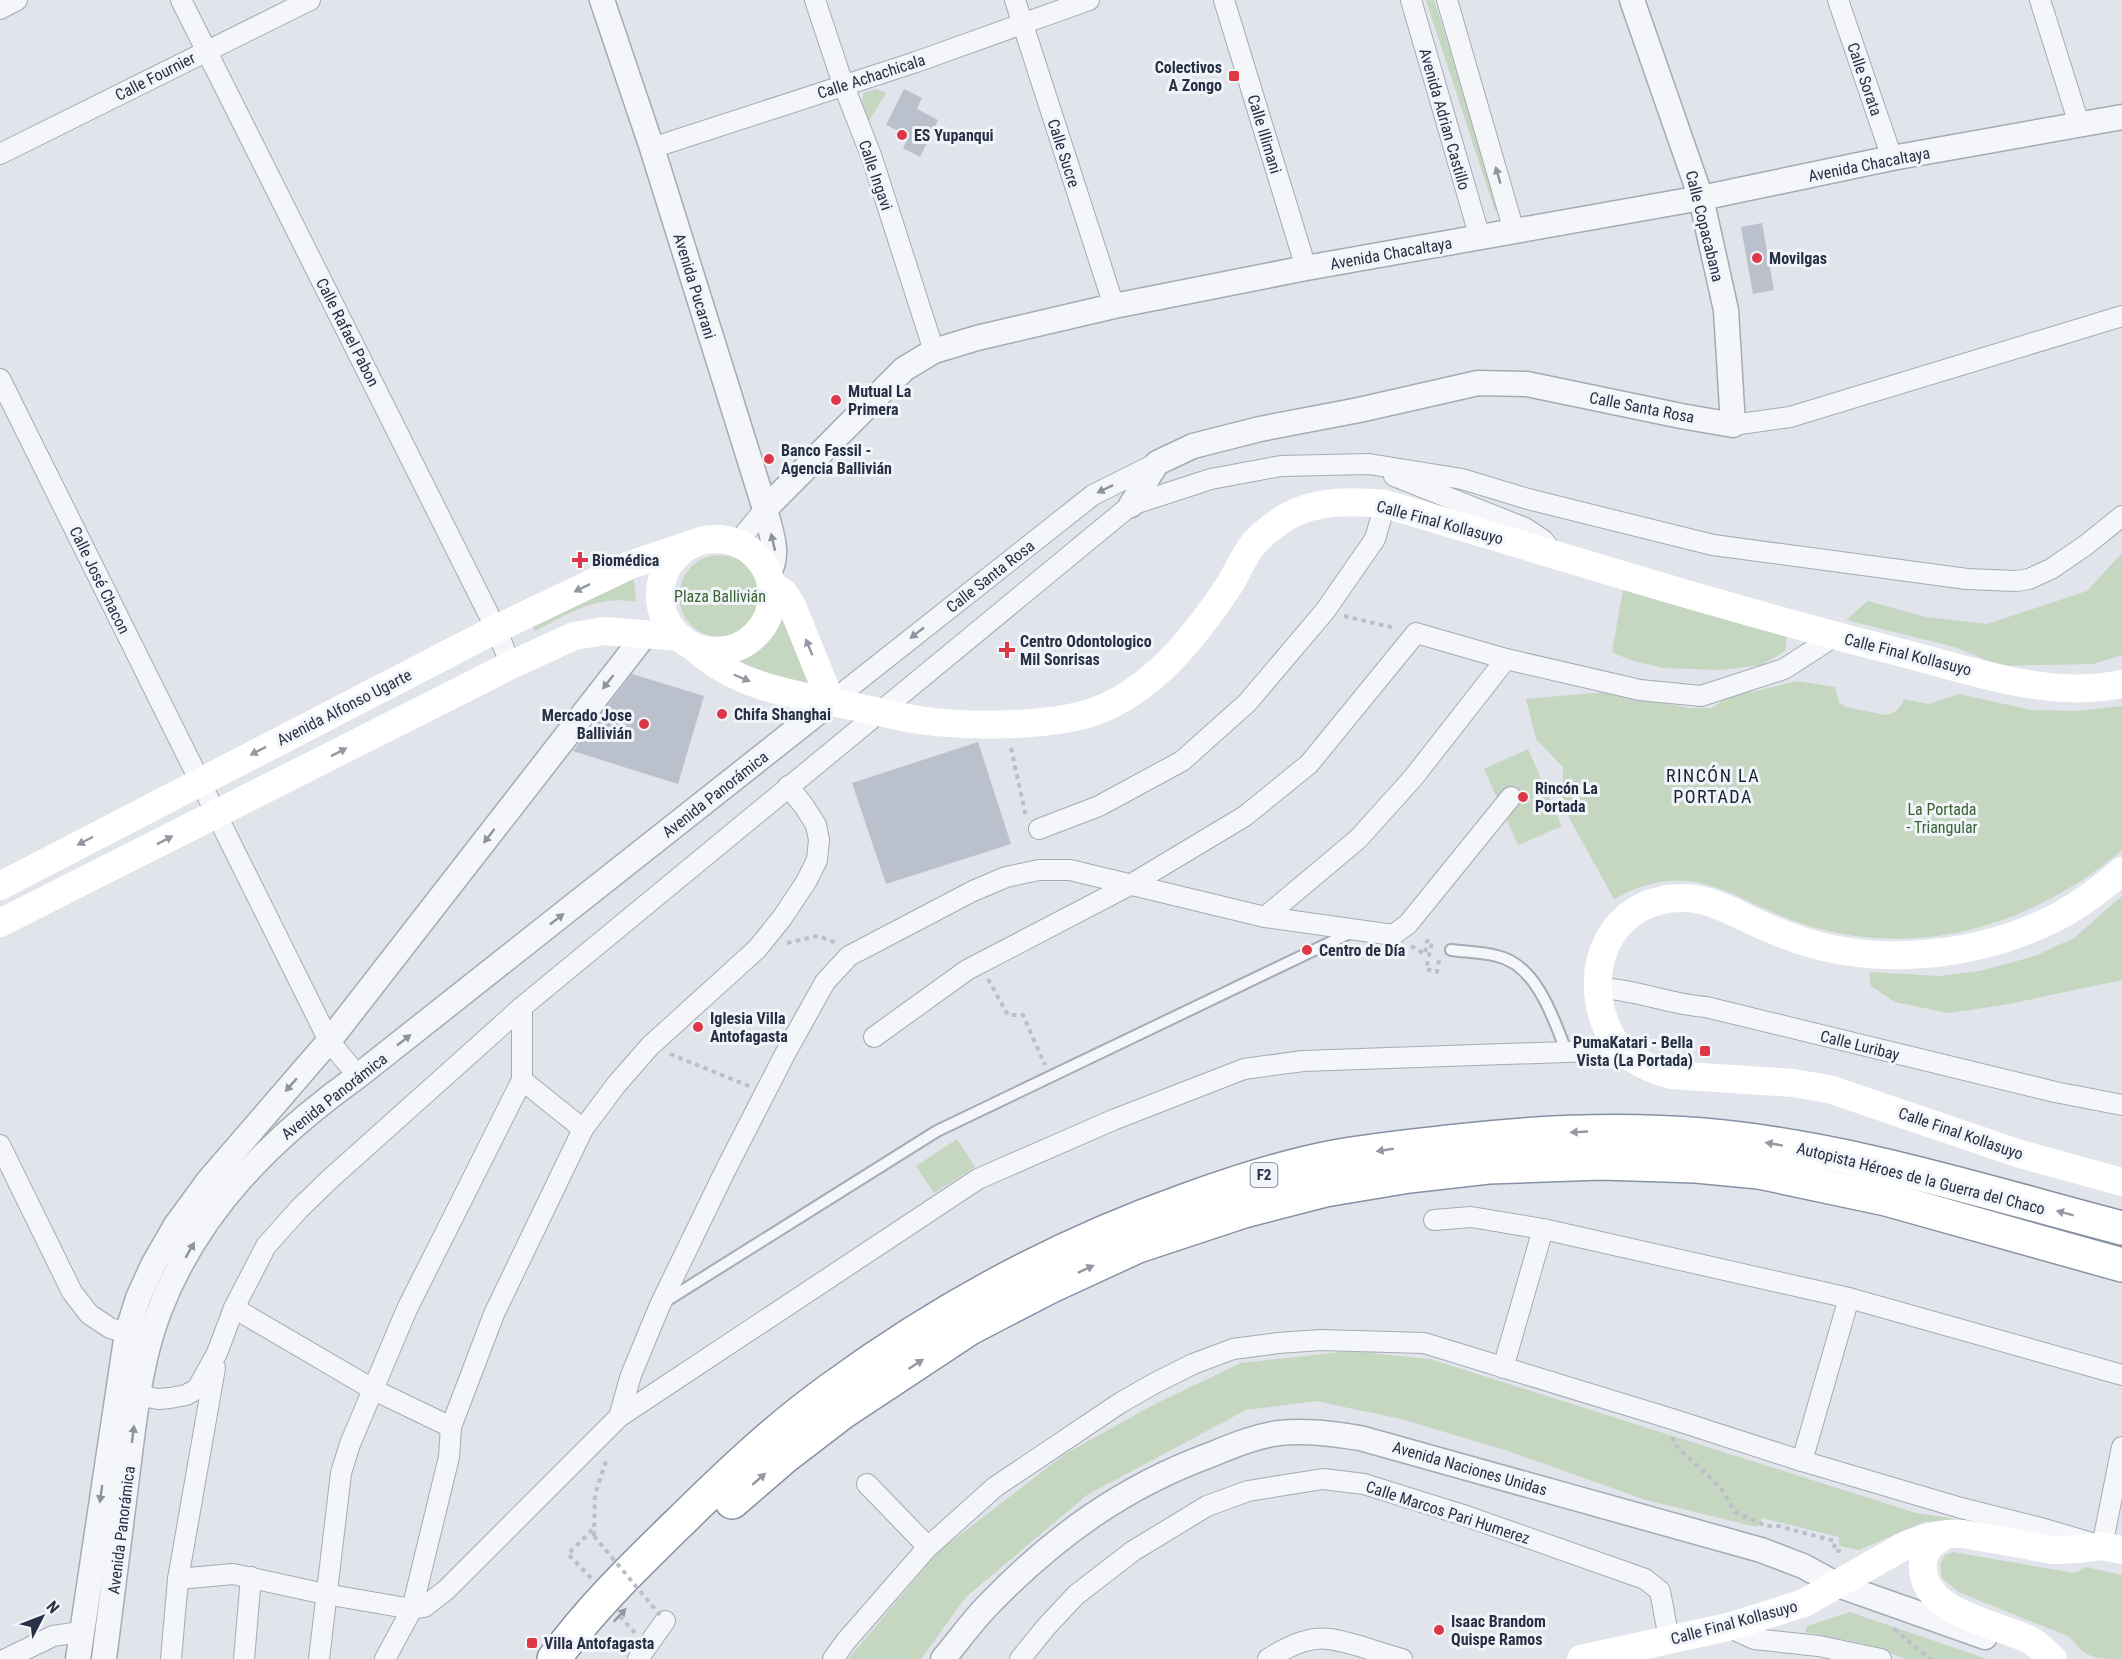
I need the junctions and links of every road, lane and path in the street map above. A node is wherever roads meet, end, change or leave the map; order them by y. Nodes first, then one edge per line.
1 (17, 0) edge
2 (182, 0) edge
3 (310, 0) edge
4 (602, 0) edge
5 (815, 0) edge
6 (1015, 0) edge
7 (1089, 0) edge
8 (1224, 0) edge
9 (1410, 0) edge
10 (1447, 0) edge
11 (1632, 0) edge
12 (1838, 0) edge
13 (2040, 0) edge
14 (0, 9) edge
15 (1022, 23) junction
16 (207, 50) junction
17 (843, 84) junction
18 (2122, 117) edge
19 (2079, 124) junction
20 (651, 148) junction
21 (0, 154) edge
22 (1892, 158) junction
23 (1701, 198) junction
24 (1514, 231) junction
25 (1480, 238) junction
26 (1306, 268) junction
27 (1114, 306) junction
28 (2122, 316) edge
29 (934, 351) junction
30 (0, 379) edge
31 (1733, 425) junction
32 (1157, 463) junction
33 (1369, 464) junction
34 (1385, 504) junction
35 (1131, 505) junction
36 (765, 509) junction
37 (2122, 516) edge
38 (695, 543) junction
39 (737, 543) junction
40 (1554, 554) junction
41 (770, 579) junction
42 (1325, 611) junction
43 (496, 629) junction
44 (1416, 633) junction
45 (644, 636) junction
46 (1835, 636) junction
47 (686, 642) junction
48 (1506, 659) junction
49 (511, 665) junction
50 (2122, 684) edge
51 (831, 702) junction
52 (879, 712) junction
53 (1006, 724) junction
54 (200, 781) junction
55 (788, 786) junction
56 (1511, 797) dead end
57 (217, 814) junction
58 (1033, 825) joint
59 (2122, 872) edge
60 (1130, 885) junction
61 (0, 886) edge
62 (1265, 917) junction
63 (0, 922) edge
64 (1356, 930) junction
65 (1392, 935) junction
66 (757, 949) junction
67 (1451, 950) joint
68 (860, 951) junction
69 (979, 964) junction
70 (1597, 988) junction
71 (522, 1007) junction
72 (874, 1037) dead end
73 (329, 1041) junction
74 (650, 1046) junction
75 (1623, 1050) junction
76 (1566, 1051) junction
77 (358, 1076) junction
78 (1050, 1076) junction
79 (522, 1080) junction
80 (765, 1092) junction
81 (2122, 1105) edge
82 (584, 1129) junction
83 (0, 1145) edge
84 (2122, 1182) edge
85 (1434, 1220) dead end
86 (1543, 1228) junction
87 (2122, 1228) edge
88 (2122, 1264) edge
89 (1849, 1298) junction
90 (660, 1305) junction
91 (234, 1308) junction
92 (127, 1333) junction
93 (150, 1339) junction
94 (217, 1353) junction
95 (1503, 1368) junction
96 (2122, 1375) edge
97 (374, 1389) junction
98 (138, 1395) junction
99 (619, 1417) junction
100 (1672, 1419) junction
101 (451, 1427) junction
102 (2122, 1448) edge
103 (1802, 1461) junction
104 (867, 1484) dead end
105 (594, 1527) junction
106 (1948, 1534) junction
107 (928, 1546) junction
108 (2112, 1548) edge
109 (1845, 1552) dead end
110 (568, 1554) dead end
111 (250, 1577) junction
112 (178, 1579) junction
113 (1838, 1586) junction
114 (325, 1594) junction
115 (412, 1609) junction
116 (619, 1616) junction
117 (663, 1618) joint
118 (1892, 1622) dead end
119 (1728, 1627) junction
120 (81, 1632) junction
121 (1669, 1639) junction
122 (640, 1649) edge
123 (6, 1659) edge
124 (78, 1659) edge
125 (104, 1659) edge
126 (171, 1659) edge
127 (244, 1659) edge
128 (319, 1659) edge
129 (385, 1659) edge
130 (554, 1659) edge
131 (581, 1659) edge
132 (833, 1659) edge
133 (943, 1659) edge
134 (1020, 1659) edge
135 (1268, 1659) edge
136 (1402, 1659) edge
137 (1581, 1659) edge
138 (1881, 1659) edge
139 (1930, 1659) edge
140 (2047, 1659) edge
141 (2053, 1659) edge

1 - 14 street
2 - 16 street, Calle Rafael Pabon
3 - 16 street, Calle Fournier
4 - 20 street, Avenida Pucarani
5 - 17 street, Calle Ingavi
6 - 15 street, Calle Sucre
7 - 15 street, Calle Achachicala
8 - 26 street, Calle Illimani
9 - 25 street, Avenida Adrian Castillo
24 -> 10 street
11 - 23 street, Calle Copacabana
12 - 22 street, Calle Sorata
13 - 19 street
15 - 17 street, Calle Achachicala
15 - 27 street, Calle Sucre
16 - 21 street, Calle Fournier
16 - 43 street, Calle Rafael Pabon
17 - 20 street, Calle Achachicala
17 - 29 street, Calle Ingavi
18 - 19 street, Avenida Chacaltaya
19 - 22 street, Avenida Chacaltaya
20 - 36 street, Avenida Pucarani
22 - 23 street, Avenida Chacaltaya
23 - 24 street, Avenida Chacaltaya
23 - 31 street, Calle Copacabana
24 - 25 street, Avenida Chacaltaya
25 - 26 street, Avenida Chacaltaya
26 - 27 street, Avenida Chacaltaya
27 - 29 street, Avenida Chacaltaya
28 - 31 street, Calle Santa Rosa
29 - 36 street, Avenida Chacaltaya
30 - 54 street, Calle José Chacon
31 - 32 street, Calle Santa Rosa
32 - 35 street, Calle Santa Rosa
32 -> 51 street, Calle Santa Rosa
33 - 35 street
33 - 37 street
33 - 40 street
34 - 40 main road, Calle Final Kollasuyo
34 - 42 street
34 - 53 main road, Calle Final Kollasuyo
35 - 52 street, Calle Santa Rosa
36 - 39 street, Avenida Chacaltaya
41 -> 36 street, Avenida Pucarani
38 - 39 main road
38 -> 43 main road, Avenida Alfonso Ugarte
38 - 47 main road
39 - 41 main road
40 - 46 main road, Calle Final Kollasuyo
41 - 47 main road
51 -> 41 main road
42 - 44 path
42 - 58 street
43 - 49 street, Calle Rafael Pabon
43 -> 54 main road, Avenida Alfonso Ugarte
44 - 48 street
44 - 60 street
45 - 47 main road
45 - 49 main road
45 -> 73 street, Avenida Panorámica
46 - 48 street
46 - 50 main road, Calle Final Kollasuyo
47 -> 51 main road, Calle Final Kollasuyo
48 - 62 street
57 -> 49 main road
51 - 52 main road, Calle Final Kollasuyo
77 -> 51 street, Avenida Panorámica
52 - 53 main road, Calle Final Kollasuyo
52 - 55 street, Calle Santa Rosa
53 - 58 path
54 - 57 street, Calle José Chacon
54 -> 61 main road, Avenida Alfonso Ugarte
55 - 66 street
55 - 71 street, Calle Santa Rosa
56 - 65 street
63 -> 57 main road
57 - 73 street
59 - 70 main road, Calle Final Kollasuyo
60 - 62 street
60 - 68 street
60 - 69 street
62 - 64 street
64 - 65 street
64 - 78 lane
65 - 67 path
66 - 68 path
66 - 74 street
67 - 76 lane
68 - 80 street
69 - 72 street
69 - 78 path
70 - 75 main road, Calle Final Kollasuyo
70 - 81 street, Calle Luribay
71 - 79 street
71 - 91 street, Calle Santa Rosa
73 - 77 street
73 -> 92 street, Avenida Panorámica
74 - 80 path
74 - 82 street
75 - 76 street
75 - 84 main road, Calle Final Kollasuyo
76 - 99 street
93 -> 77 street, Avenida Panorámica
78 - 90 lane
79 - 82 street
79 - 97 street
80 - 90 street
82 - 101 street
83 - 92 street
85 - 86 street
86 - 89 street
86 - 95 street
87 -> 130 highway, Autopista Héroes de la Guerra del Chaco / F2
116 -> 88 highway, Autopista Héroes de la Guerra del Chaco / F2
89 - 96 street
89 - 103 street
90 - 99 street
91 - 94 street, Calle Santa Rosa
91 - 97 street
92 - 93 street
92 -> 120 street, Avenida Panorámica
93 - 98 street, Avenida Panorámica
94 - 98 street
94 - 112 street
95 - 100 street
95 - 107 street
97 - 101 street
97 - 114 street
125 -> 98 street, Avenida Panorámica
99 - 105 path
99 - 115 street
100 - 103 street
100 - 109 path
101 - 115 street
102 - 108 street
103 - 108 street
104 - 107 street
105 - 110 path
105 - 117 path, bridge
106 - 108 main road, Calle Final Kollasuyo
106 - 113 main road, Calle Final Kollasuyo
106 - 141 main road
107 - 132 street
111 - 112 street
111 - 114 street
111 - 127 street
112 - 126 street
113 - 119 main road, Calle Final Kollasuyo
113 - 133 street, Avenida Naciones Unidas
113 - 140 street, Avenida Naciones Unidas
114 - 115 street
114 - 128 street
115 - 129 street
116 - 122 path
116 - 131 highway, Autopista Héroes de la Guerra del Chaco / F2
117 - 122 street
118 - 139 path
119 - 121 main road, Calle Final Kollasuyo
119 - 138 street
120 - 123 street
120 - 124 street, Avenida Panorámica
121 - 134 street, Calle Marcos Pari Humerez
121 - 137 main road, Calle Final Kollasuyo
135 - 136 street

